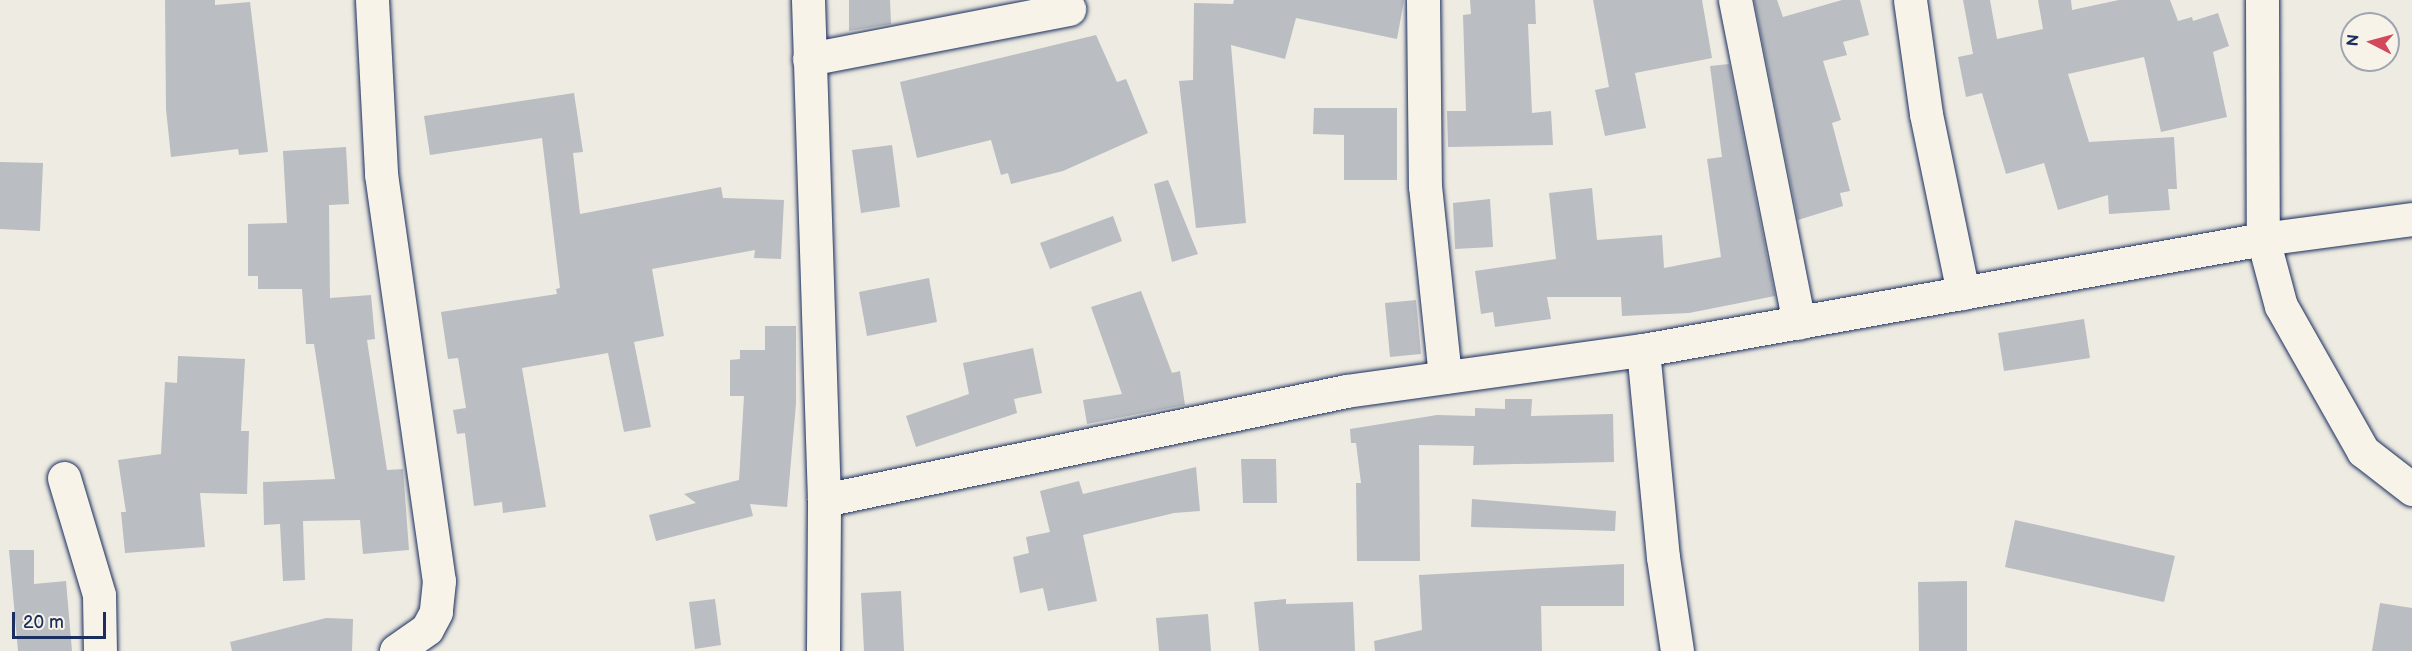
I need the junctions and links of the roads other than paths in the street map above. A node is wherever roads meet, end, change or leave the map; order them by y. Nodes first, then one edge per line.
1 (372, 0) edge
2 (808, 0) edge
3 (1423, 0) edge
4 (1735, 0) edge
5 (1910, 0) edge
6 (2262, 0) edge
7 (1069, 9) dead end
8 (809, 58) junction
9 (2412, 219) edge
10 (2263, 239) junction
11 (1963, 293) junction
12 (1799, 323) junction
13 (1643, 350) junction
14 (1445, 377) junction
15 (64, 478) dead end
16 (2412, 489) edge
17 (824, 500) junction
18 (100, 651) edge
19 (396, 651) edge
20 (823, 651) edge
21 (1677, 651) edge

1 - 19 street
2 - 8 street
3 - 14 street
4 - 12 street
5 - 11 street
6 - 10 street
7 - 8 street
8 - 17 street
9 - 10 street
10 - 11 street
10 - 16 street
11 - 12 street
12 - 13 street
13 - 14 street
13 - 21 street
14 - 17 street
15 - 18 street
17 - 20 street

